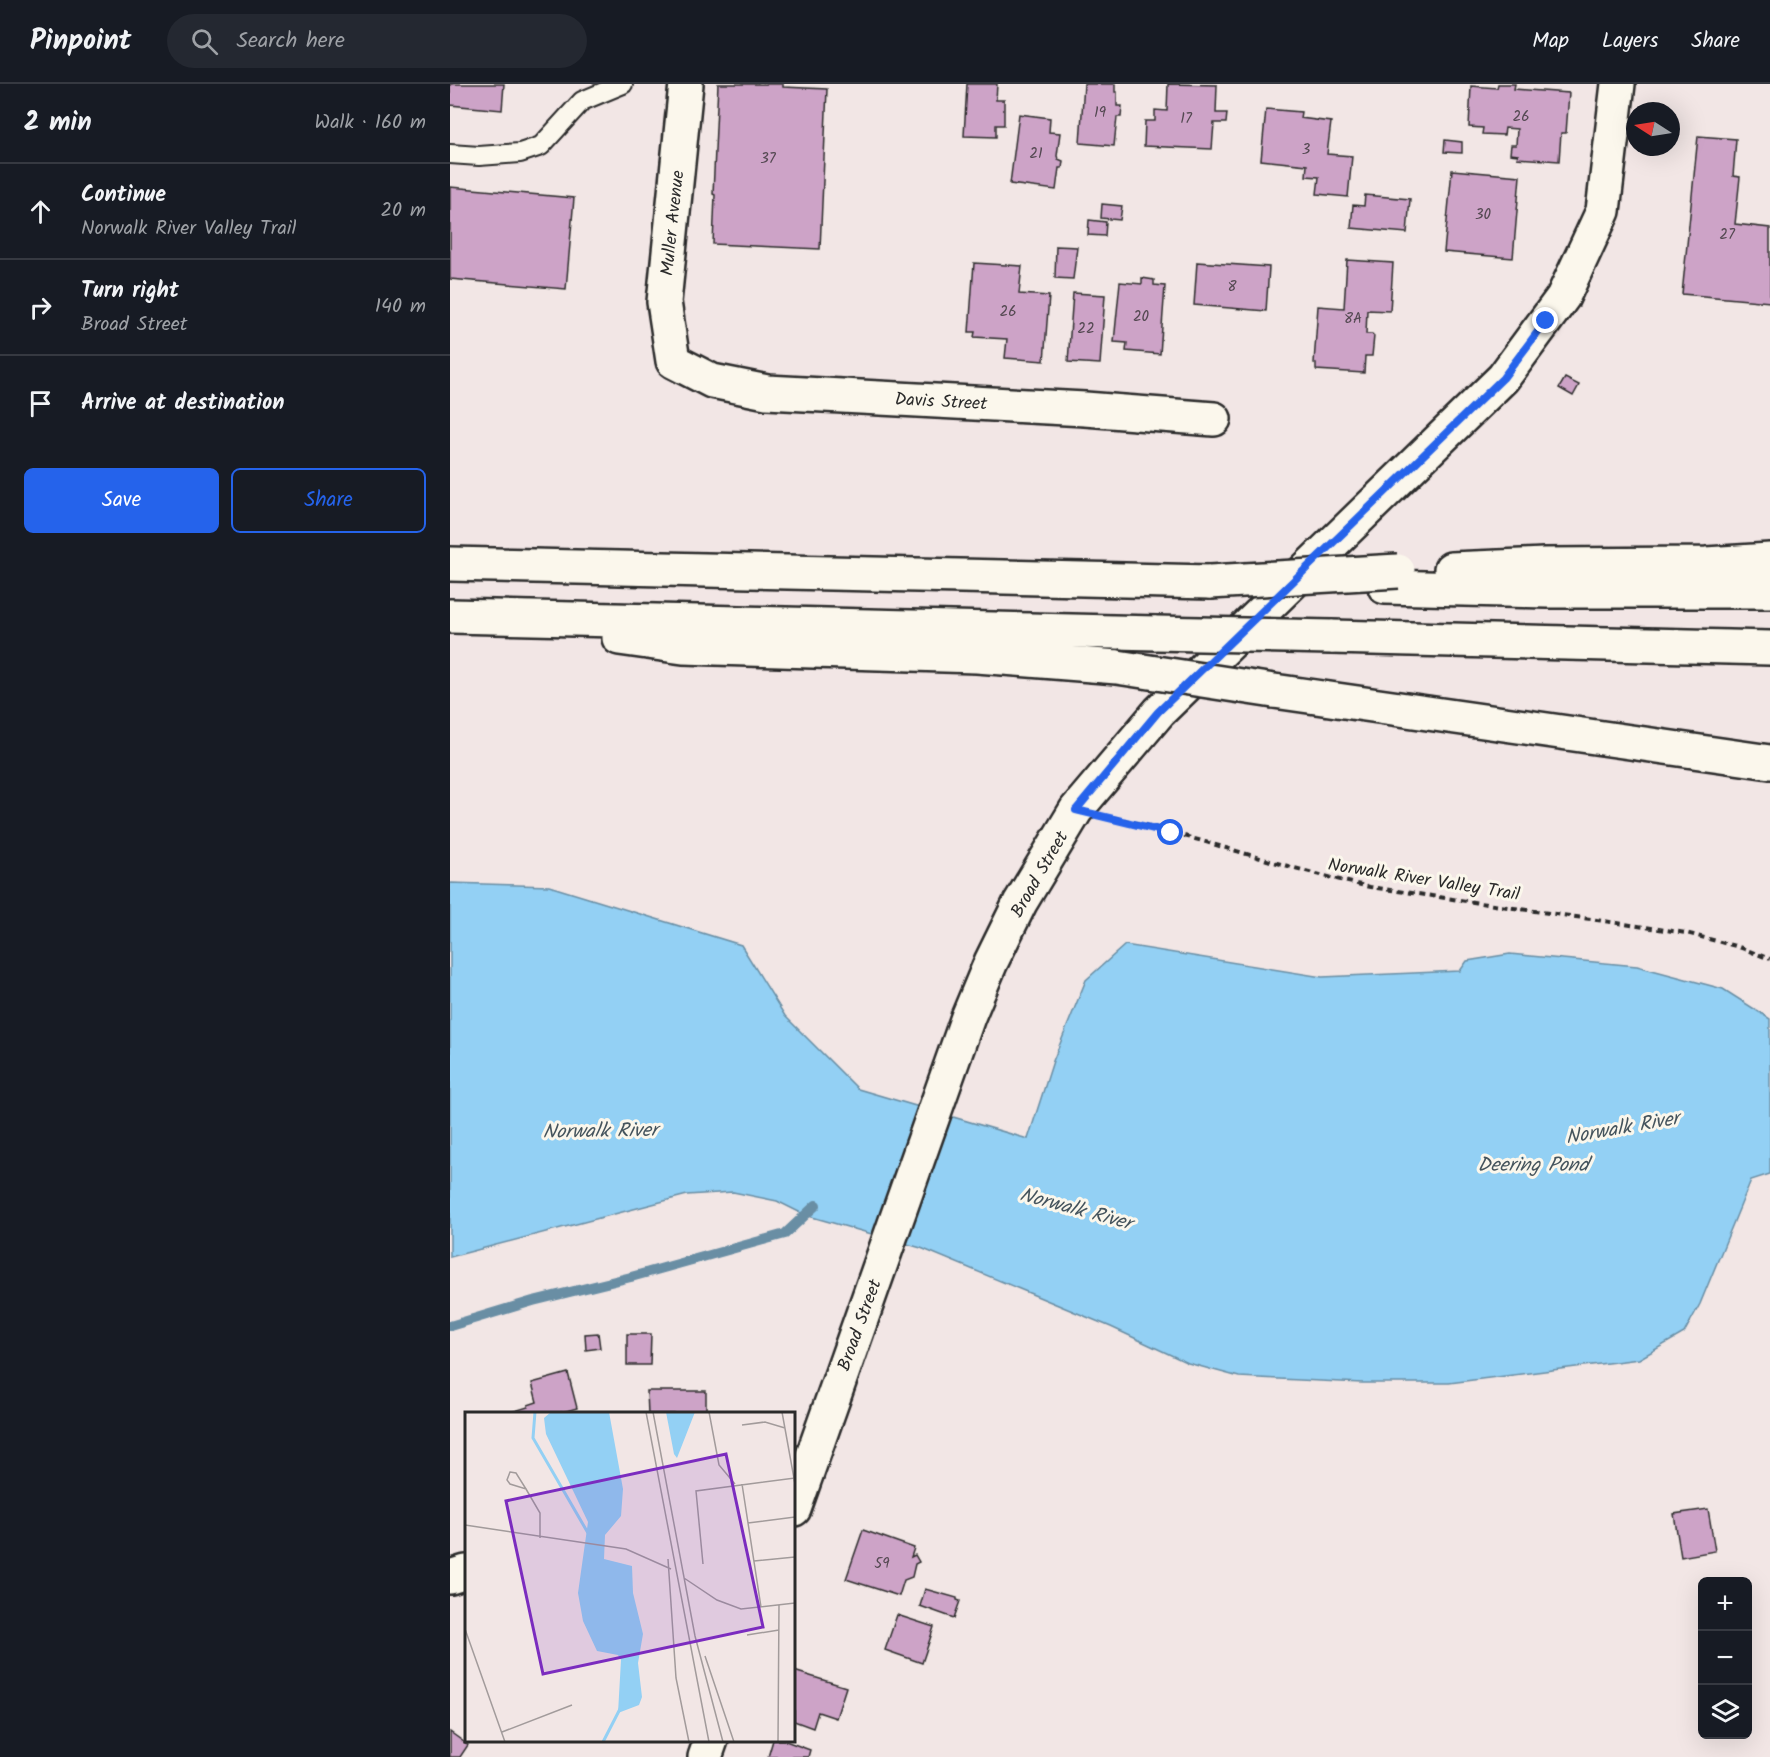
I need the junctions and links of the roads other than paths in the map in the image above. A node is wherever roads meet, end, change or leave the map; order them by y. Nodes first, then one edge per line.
1 (623, 84) edge
2 (686, 84) edge
3 (1618, 84) edge
4 (450, 154) edge
5 (673, 361) joint
6 (1214, 419) dead end
7 (1770, 560) edge
8 (450, 564) edge
9 (1392, 579) junction
10 (1770, 591) edge
11 (458, 616) edge
12 (1770, 648) edge
13 (1770, 762) edge
14 (795, 1506) edge
15 (465, 1572) edge
16 (450, 1577) edge
17 (710, 1742) edge
18 (705, 1757) edge

1 - 4 lane
2 - 5 main road, Muller Avenue
3 - 14 main road, Broad Street
5 - 6 main road, Davis Street
7 - 9 main road
8 - 9 main road, bridge
9 - 10 main road
11 - 12 main road, bridge
11 - 13 main road, bridge
15 - 16 main road
17 - 18 main road

